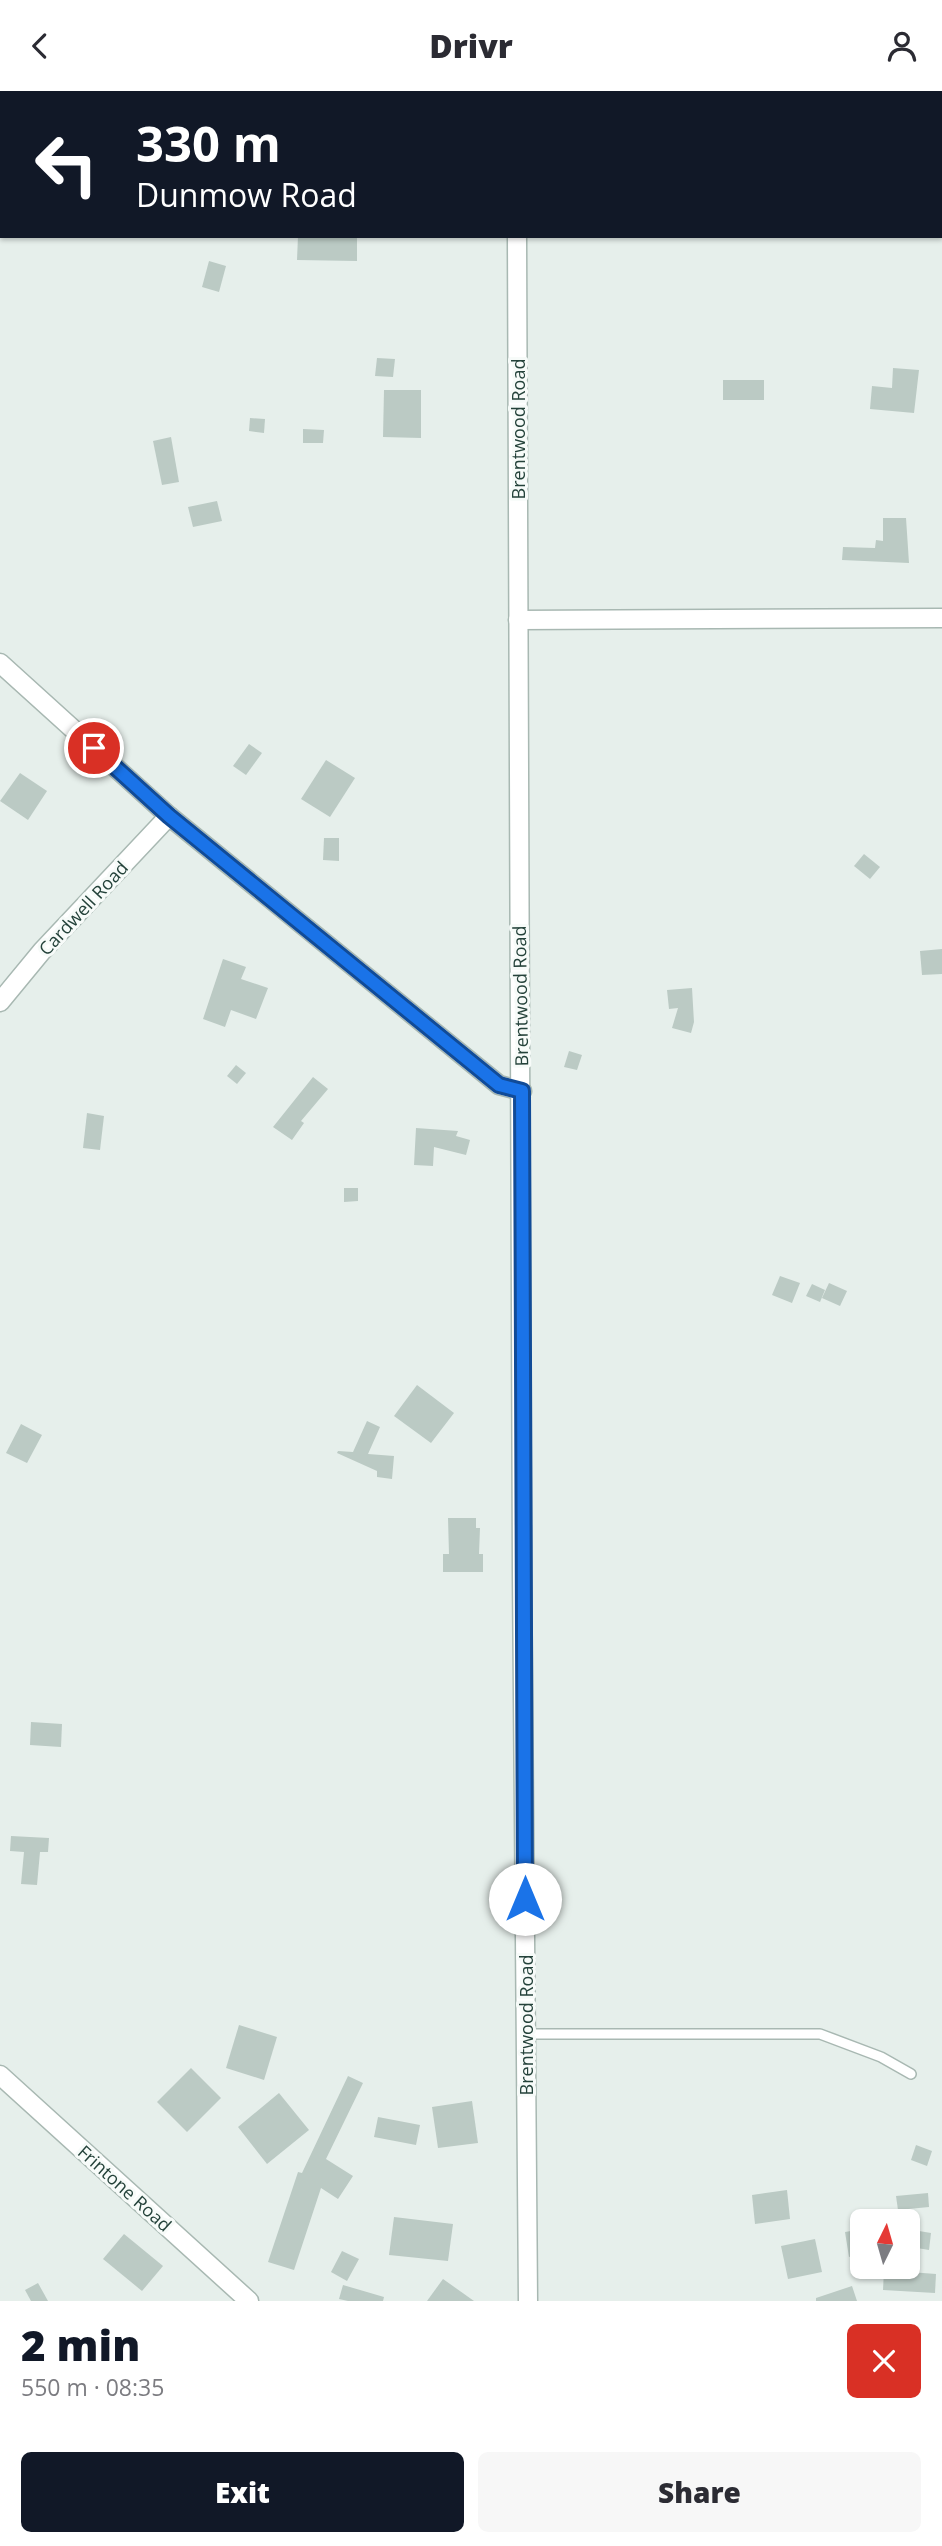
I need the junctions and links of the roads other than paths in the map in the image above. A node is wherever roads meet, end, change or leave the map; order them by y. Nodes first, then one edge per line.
1 (517, 238) edge
2 (942, 618) edge
3 (518, 620) junction
4 (0, 663) edge
5 (169, 816) junction
6 (0, 1002) edge
7 (522, 1091) junction
8 (526, 2034) junction
9 (911, 2074) dead end
10 (0, 2075) edge
11 (249, 2301) edge
12 (528, 2301) edge

1 - 3 street, Brentwood Road
2 - 3 street
3 - 7 street, Brentwood Road
4 - 5 street
5 - 6 street, Cardwell Road
5 - 7 street
7 - 8 street, Brentwood Road
8 - 9 lane
8 - 12 street, Brentwood Road
10 - 11 street, Frintone Road

